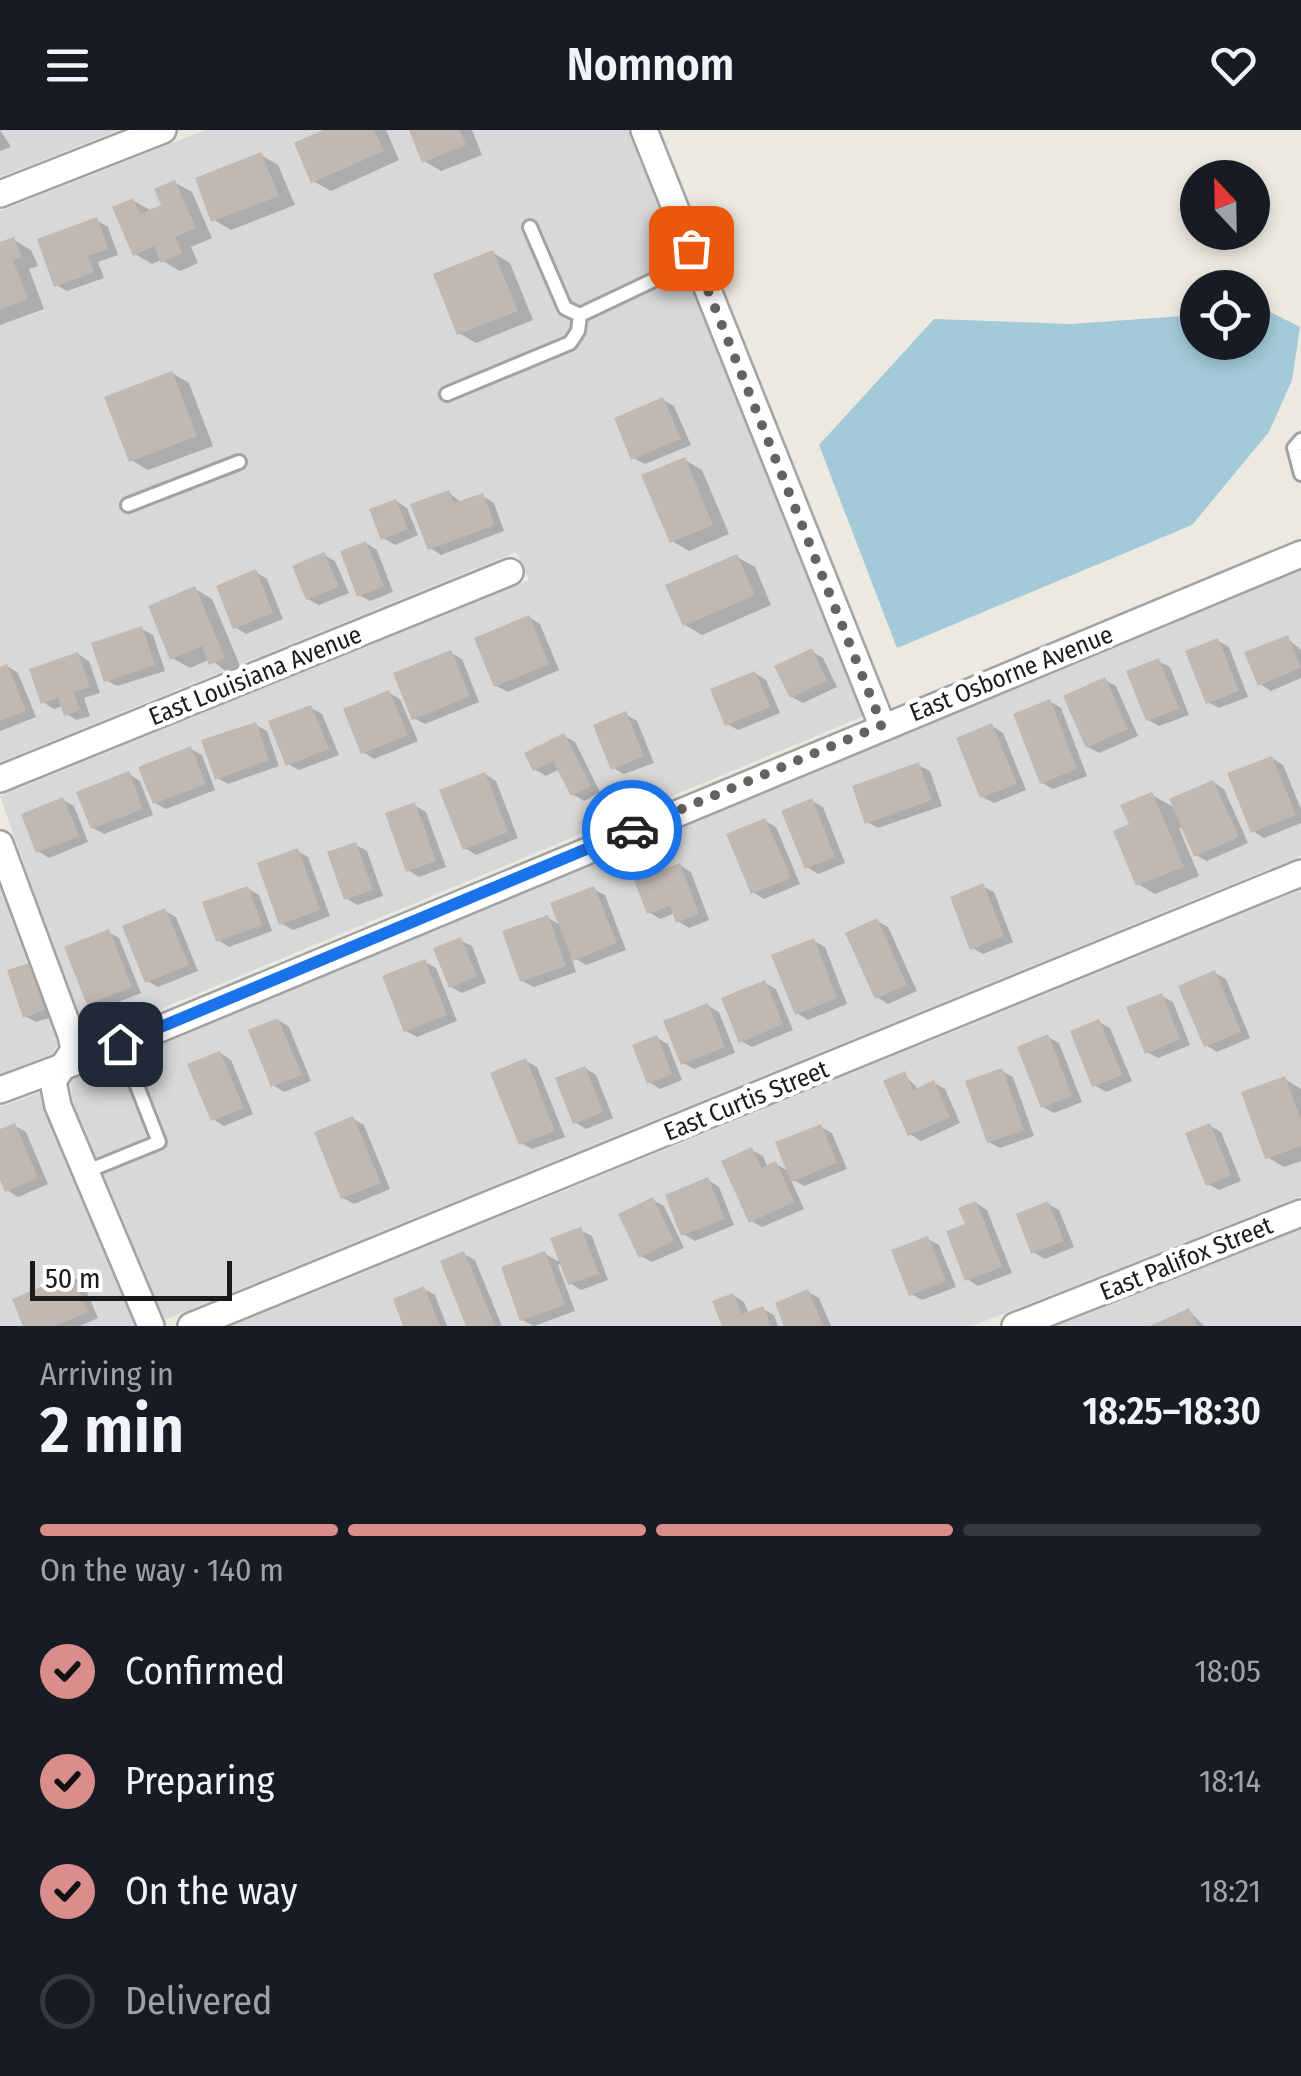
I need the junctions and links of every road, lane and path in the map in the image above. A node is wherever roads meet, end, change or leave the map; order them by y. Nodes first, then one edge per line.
1 (162, 130) edge
2 (644, 130) edge
3 (0, 194) edge
4 (530, 227) dead end
5 (696, 260) junction
6 (580, 315) junction
7 (447, 394) dead end
8 (1301, 440) edge
9 (239, 462) dead end
10 (1301, 474) edge
11 (128, 505) dead end
12 (1301, 554) edge
13 (510, 572) dead end
14 (882, 725) junction
15 (0, 779) edge
16 (0, 844) edge
17 (1301, 873) edge
18 (120, 1044) junction
19 (60, 1068) junction
20 (0, 1090) edge
21 (85, 1172) junction
22 (1301, 1213) edge
23 (151, 1326) edge
24 (191, 1326) edge
25 (1015, 1326) edge

1 - 3 street
2 - 5 street
4 - 6 lane
5 - 6 lane
5 - 14 street
6 - 7 lane
8 - 10 lane
9 - 11 lane
12 - 14 street, East Osborne Avenue
13 - 15 street, East Louisiana Avenue
14 - 18 street, East Osborne Avenue
16 - 19 street
17 - 24 street, East Curtis Street
18 - 19 street, East Osborne Avenue
18 - 21 lane
19 - 20 street, East Osborne Avenue
19 - 21 street
21 - 23 street
22 - 25 street, East Palifox Street

